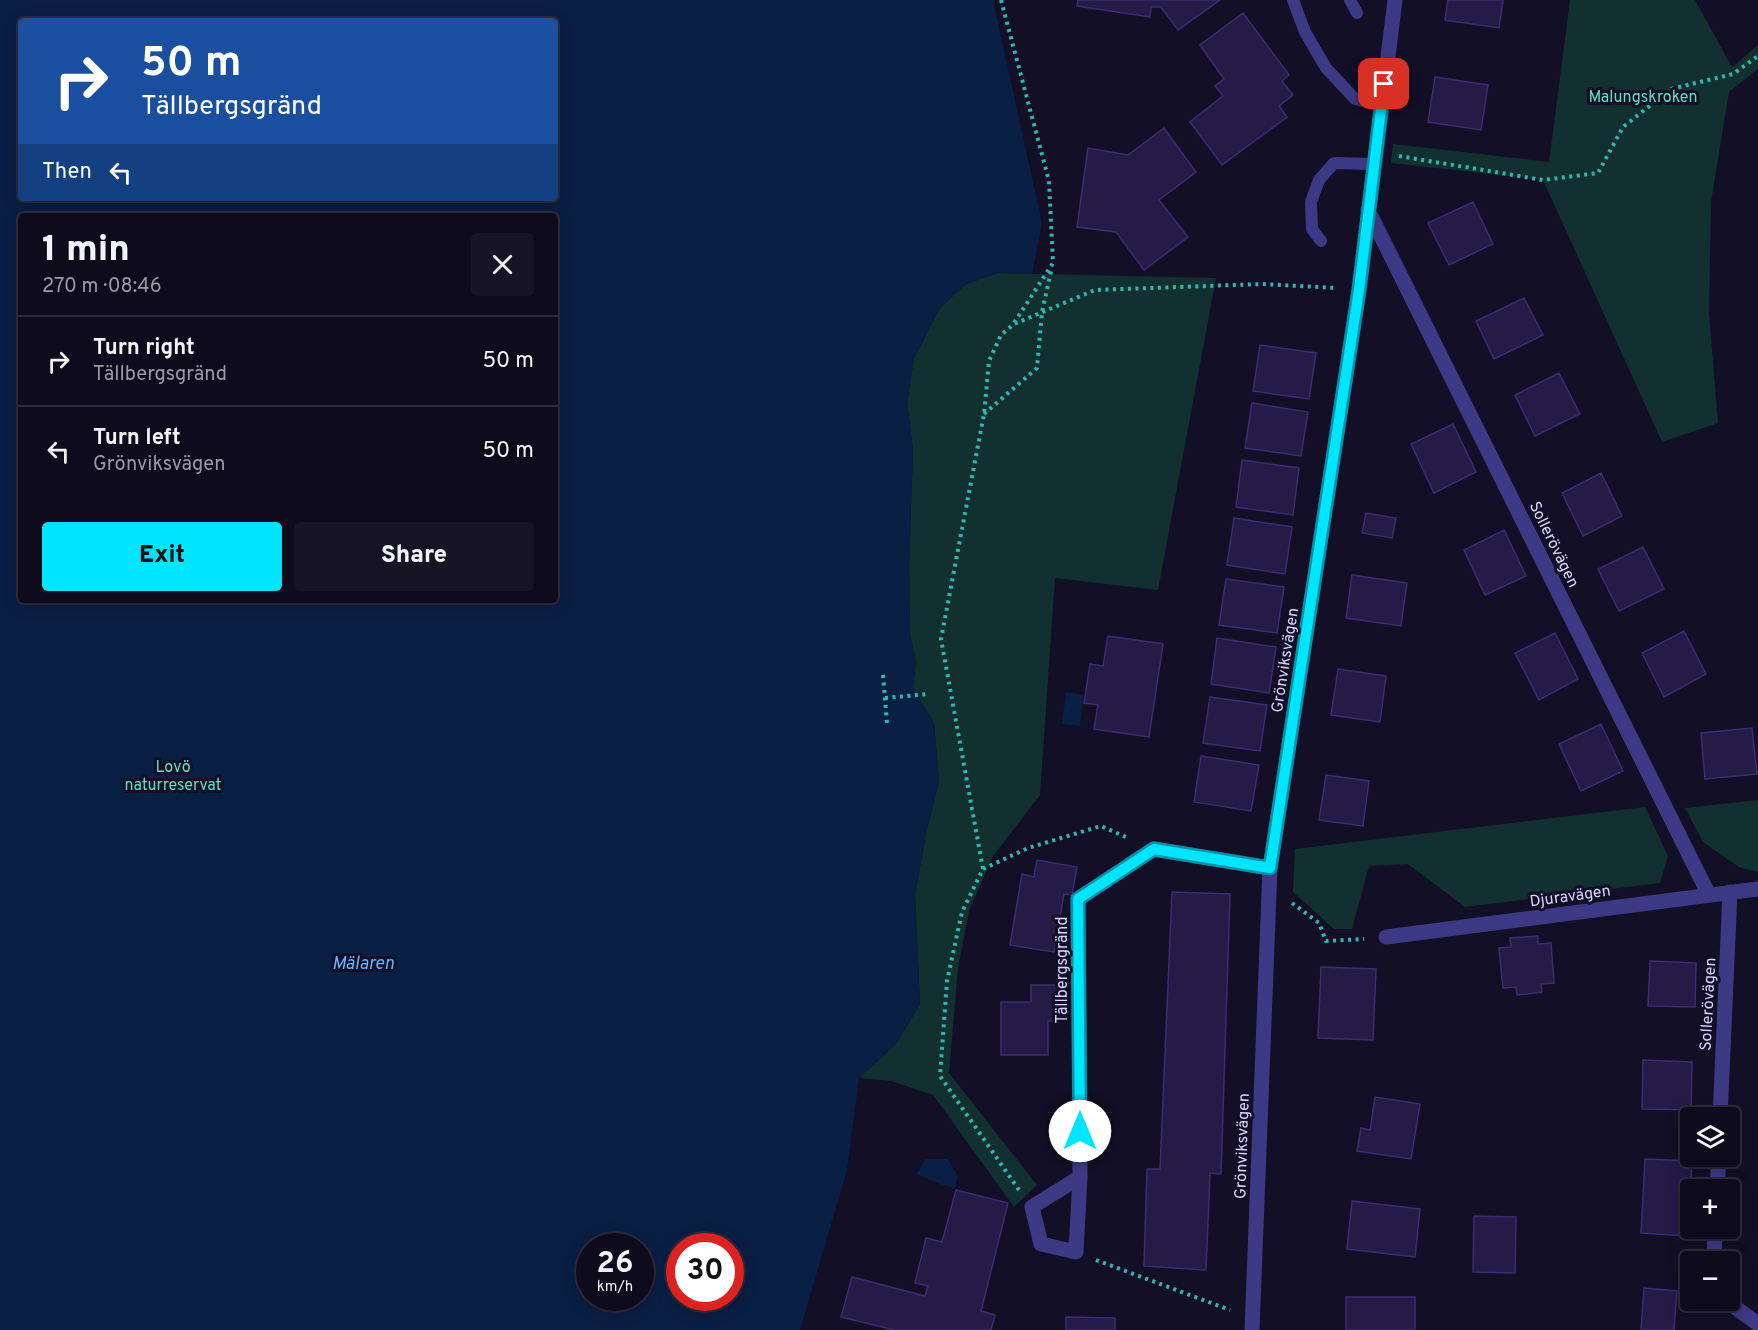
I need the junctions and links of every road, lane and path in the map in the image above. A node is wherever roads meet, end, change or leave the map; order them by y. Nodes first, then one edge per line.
1 (1001, 0) edge
2 (1293, 0) edge
3 (1350, 0) edge
4 (1395, 0) edge
5 (1357, 13) dead end
6 (1758, 56) edge
7 (1381, 105) junction
8 (1374, 158) junction
9 (1368, 210) junction
10 (1322, 241) dead end
11 (1053, 263) junction
12 (1359, 290) junction
13 (1042, 312) junction
14 (1014, 324) junction
15 (984, 414) junction
16 (883, 675) dead end
17 (929, 694) dead end
18 (885, 698) junction
19 (887, 723) dead end
20 (1154, 849) junction
21 (1270, 868) junction
22 (983, 869) junction
23 (1269, 887) junction
24 (1758, 889) edge
25 (1730, 892) junction
26 (1709, 895) junction
27 (1386, 937) joint
28 (1720, 1107) edge
29 (1080, 1177) junction
30 (1032, 1208) junction
31 (1076, 1252) junction
32 (1740, 1311) edge
33 (1252, 1324) edge
34 (1758, 1324) edge

1 - 11 path
2 - 7 lane
3 - 5 lane
4 - 7 street, Grönviksvägen
6 - 8 path
7 - 8 street, Grönviksvägen
8 - 9 street, Grönviksvägen
8 - 10 lane
9 - 12 street, Grönviksvägen
9 - 26 street, Sollerövägen
11 - 13 path
11 - 14 path
12 - 13 path
12 - 21 street, Grönviksvägen
13 - 14 path
13 - 15 path
14 - 15 path
15 - 22 path
16 - 18 path
17 - 18 path
18 - 19 path
20 - 21 street
20 - 22 path
20 - 29 street, Tällbergsgränd
21 - 23 street, Grönviksvägen
22 - 30 path
23 - 27 path
23 - 33 street, Grönviksvägen
24 - 25 street, Djuravägen
25 - 26 street, Djuravägen
25 - 28 street, Sollerövägen
26 - 27 street, Djuravägen
29 - 30 street
29 - 31 street, Tällbergsgränd
30 - 31 street
31 - 33 path
32 - 34 street

